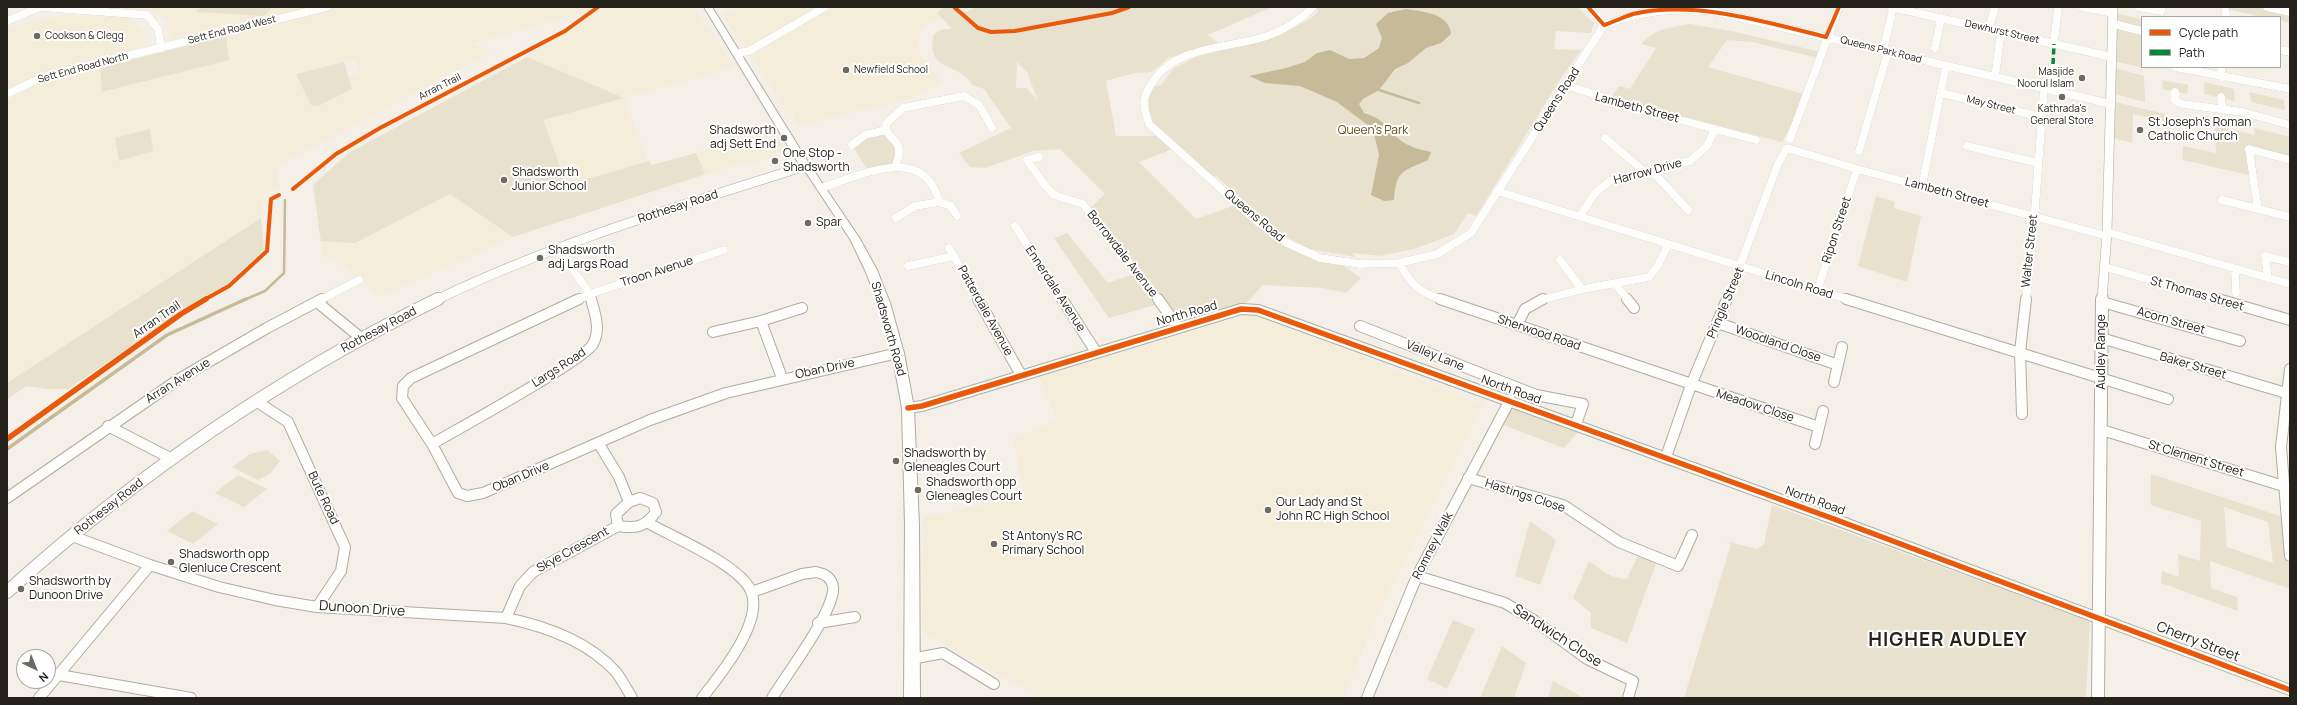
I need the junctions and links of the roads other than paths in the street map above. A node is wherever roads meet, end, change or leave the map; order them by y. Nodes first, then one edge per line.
1 (40, 7) edge
2 (327, 7) edge
3 (708, 7) edge
4 (825, 7) edge
5 (1313, 7) edge
6 (1588, 7) edge
7 (1839, 7) edge
8 (1892, 7) edge
9 (1995, 7) edge
10 (2058, 7) edge
11 (2082, 7) edge
12 (2138, 7) edge
13 (2161, 7) edge
14 (2267, 7) edge
15 (2290, 12) edge
16 (2113, 15) edge
17 (1941, 18) junction
18 (7, 21) edge
19 (1604, 25) junction
20 (1989, 29) junction
21 (2141, 30) edge
22 (2001, 32) junction
23 (1826, 37) junction
24 (2054, 44) junction
25 (160, 48) junction
26 (1935, 48) dead end
27 (1885, 52) junction
28 (739, 53) junction
29 (2112, 58) junction
30 (2052, 64) dead end
31 (1946, 66) junction
32 (2221, 68) edge
33 (2174, 69) edge
34 (1995, 77) junction
35 (2222, 77) junction
36 (1566, 86) junction
37 (2047, 89) junction
38 (2290, 89) edge
39 (2175, 92) dead end
40 (1941, 93) junction
41 (7, 94) edge
42 (2221, 98) dead end
43 (2111, 104) junction
44 (2223, 110) junction
45 (2041, 118) junction
46 (2290, 125) edge
47 (992, 128) dead end
48 (1715, 128) junction
49 (886, 130) junction
50 (1606, 138) dead end
51 (1756, 140) dead end
52 (1788, 144) junction
53 (852, 145) dead end
54 (1967, 146) dead end
55 (1859, 151) dead end
56 (1039, 157) dead end
57 (2290, 160) edge
58 (2038, 163) junction
59 (805, 166) junction
60 (895, 166) junction
61 (1857, 169) junction
62 (1650, 172) junction
63 (1922, 186) junction
64 (821, 188) junction
65 (1497, 191) junction
66 (2222, 200) dead end
67 (939, 202) junction
68 (2258, 209) junction
69 (1688, 210) dead end
70 (957, 216) dead end
71 (1580, 216) junction
72 (2034, 216) junction
73 (896, 218) dead end
74 (2290, 218) edge
75 (1015, 226) dead end
76 (2107, 234) junction
77 (1668, 245) junction
78 (949, 248) dead end
79 (558, 249) junction
80 (724, 250) dead end
81 (954, 256) junction
82 (1560, 260) dead end
83 (2289, 262) edge
84 (1399, 263) junction
85 (908, 266) dead end
86 (1741, 267) junction
87 (2105, 267) junction
88 (2235, 270) junction
89 (2268, 278) junction
90 (359, 280) dead end
91 (2290, 284) edge
92 (1616, 285) junction
93 (1582, 289) junction
94 (1817, 291) junction
95 (2236, 293) dead end
96 (590, 294) junction
97 (317, 302) junction
98 (2102, 302) junction
99 (802, 308) dead end
100 (1634, 308) dead end
101 (2290, 320) edge
102 (761, 321) junction
103 (1718, 323) junction
104 (1517, 325) junction
105 (1360, 326) dead end
106 (1178, 327) junction
107 (713, 332) dead end
108 (361, 338) junction
109 (2101, 338) junction
110 (2240, 341) dead end
111 (1842, 347) dead end
112 (1096, 352) junction
113 (2020, 352) junction
114 (898, 353) junction
115 (1838, 365) junction
116 (2290, 372) edge
117 (1021, 375) junction
118 (782, 378) junction
119 (2102, 378) junction
120 (1834, 382) dead end
121 (1691, 385) junction
122 (2286, 393) junction
123 (2168, 399) dead end
124 (1510, 400) junction
125 (256, 401) junction
126 (908, 408) junction
127 (1823, 411) dead end
128 (2022, 414) dead end
129 (1576, 424) junction
130 (108, 426) junction
131 (1819, 427) junction
132 (2102, 430) junction
133 (432, 444) junction
134 (599, 444) junction
135 (1815, 444) dead end
136 (1666, 457) junction
137 (172, 459) junction
138 (1468, 478) junction
139 (2286, 487) edge
140 (7, 498) edge
141 (629, 502) junction
142 (648, 523) junction
143 (618, 526) junction
144 (1692, 535) dead end
145 (72, 536) junction
146 (2290, 556) edge
147 (150, 565) junction
148 (1417, 576) junction
149 (7, 592) edge
150 (752, 592) junction
151 (317, 607) junction
152 (2098, 616) junction
153 (855, 617) dead end
154 (506, 618) junction
155 (818, 623) junction
156 (911, 659) junction
157 (59, 676) junction
158 (994, 684) dead end
159 (2290, 690) edge
160 (39, 698) edge
161 (191, 698) edge
162 (632, 698) edge
163 (702, 698) edge
164 (772, 698) edge
165 (912, 698) edge
166 (1367, 698) edge
167 (1628, 698) edge
168 (2098, 698) edge

1 - 18 street
1 - 25 street
2 - 25 street, Sett End Road West
3 - 28 main road, Shadsworth Road
4 - 28 street
5 - 84 street, Queens Road
6 - 19 street
7 - 23 street, Pringle Street
8 - 17 street, Dewhurst Street
8 - 27 street
9 - 20 street
10 - 24 street
11 - 16 street
12 - 13 street
14 - 15 street
16 - 21 street
16 - 29 street, Audley Range
17 - 20 street, Dewhurst Street
17 - 26 street
19 - 23 street, Queens Park Road
19 - 36 street, Queens Road
20 - 22 street, Dewhurst Street
22 - 24 street, Dewhurst Street
22 - 34 street
23 - 27 street, Queens Park Road
23 - 52 street, Pringle Street
24 - 29 street, Dewhurst Street
25 - 41 street, Sett End Road North
27 - 31 street, Queens Park Road
27 - 55 street
28 - 59 main road, Shadsworth Road
29 - 43 street, Audley Range
30 - 37 street, Walter Street
31 - 34 street, Queens Park Road
31 - 40 street
32 - 35 street
33 - 35 street
34 - 37 street, Queens Park Road
35 - 38 street
36 - 48 street, Lambeth Street
36 - 65 street, Queens Road
37 - 43 street, Queens Park Road
37 - 45 street, Walter Street
39 - 44 street
40 - 45 street, May Street
40 - 63 street
42 - 44 street
43 - 76 street, Audley Range
44 - 46 street
45 - 58 street, Walter Street
47 - 49 street
48 - 51 street, Lambeth Street
48 - 62 street, Harrow Drive
49 - 53 street
49 - 60 street
50 - 62 street
52 - 61 street, Lambeth Street
52 - 86 street, Pringle Street
54 - 58 street
56 - 106 street, Borrowdale Avenue
57 - 68 street
58 - 72 street, Walter Street
59 - 64 main road, Shadsworth Road
59 - 79 street, Rothesay Road
60 - 64 street
60 - 67 street
61 - 63 street, Lambeth Street
61 - 94 street, Ripon Street
62 - 69 street
62 - 71 street, Harrow Drive
63 - 72 street, Lambeth Street
64 - 114 main road, Shadsworth Road
65 - 71 street, Lincoln Road
65 - 84 street, Queens Road
66 - 68 street
67 - 70 street
67 - 73 street
68 - 74 street
71 - 77 street, Lincoln Road
72 - 76 street, Lambeth Street
72 - 113 street, Walter Street
75 - 112 street, Ennerdale Avenue
76 - 87 street, Audley Range
76 - 88 street, Lambeth Street
77 - 86 street, Lincoln Road
77 - 92 street
78 - 81 street, Patterdale Avenue
79 - 96 street, Largs Road
79 - 108 street, Rothesay Road
80 - 96 street, Troon Avenue
81 - 85 street
81 - 117 street, Patterdale Avenue
82 - 93 street
83 - 89 street
84 - 104 street, Sherwood Road
86 - 94 street, Lincoln Road
86 - 103 street, Pringle Street
87 - 98 street, Audley Range
87 - 101 street, St Thomas Street
88 - 89 street, Lambeth Street
88 - 95 street
89 - 91 street, Lambeth Street
90 - 97 street, Arran Avenue
92 - 93 street
92 - 100 street
93 - 104 street
94 - 113 street, Lincoln Road
96 - 133 street, Largs Road
96 - 133 street, Oban Drive
97 - 108 street
97 - 130 street, Arran Avenue
98 - 109 street, Audley Range
98 - 110 street, Acorn Street
99 - 102 street
102 - 107 street
102 - 118 street
103 - 115 street, Woodland Close
103 - 121 street, Pringle Street
104 - 121 street, Sherwood Road
105 - 129 street, Valley Lane
106 - 112 street, North Road
106 - 124 street, North Road
108 - 125 street, Rothesay Road
109 - 119 street, Audley Range
109 - 122 street, Baker Street
111 - 115 street
112 - 117 street, North Road
113 - 119 street, Lincoln Road
113 - 128 street, Walter Street
114 - 118 street, Oban Drive
114 - 126 main road, Shadsworth Road
115 - 120 street
116 - 122 street
117 - 126 street, North Road
118 - 134 street, Oban Drive
119 - 123 street, Lincoln Road
119 - 132 street, Audley Range
121 - 131 street, Meadow Close
121 - 136 street, Pringle Street
122 - 139 street
124 - 129 street, North Road
124 - 138 street, Romney Walk
125 - 137 street, Rothesay Road
125 - 151 street, Bute Road
126 - 156 main road, Shadsworth Road
127 - 131 street
129 - 136 street, North Road
130 - 137 street
130 - 140 street, Arran Avenue
131 - 135 street
132 - 139 street, St Clement Street
132 - 152 street, Audley Range
133 - 134 street, Oban Drive
134 - 141 street
136 - 152 street, North Road
137 - 145 street, Rothesay Road
138 - 144 street, Hastings Close
138 - 148 street, Romney Walk
139 - 146 street
141 - 142 street
141 - 143 street
142 - 143 street
142 - 150 street
143 - 154 street, Skye Crescent
145 - 147 street, Dunoon Drive
145 - 149 street, Rothesay Road
147 - 151 street, Dunoon Drive
147 - 157 street
148 - 166 street, Romney Walk
148 - 167 street, Sandwich Close
150 - 155 street
150 - 163 street
151 - 154 street, Dunoon Drive
152 - 159 street, Cherry Street
152 - 168 street, Audley Range
153 - 155 street
154 - 162 street, Dunoon Drive
155 - 164 street
156 - 158 street
156 - 165 main road, Shadsworth Road
157 - 160 street
157 - 161 street

